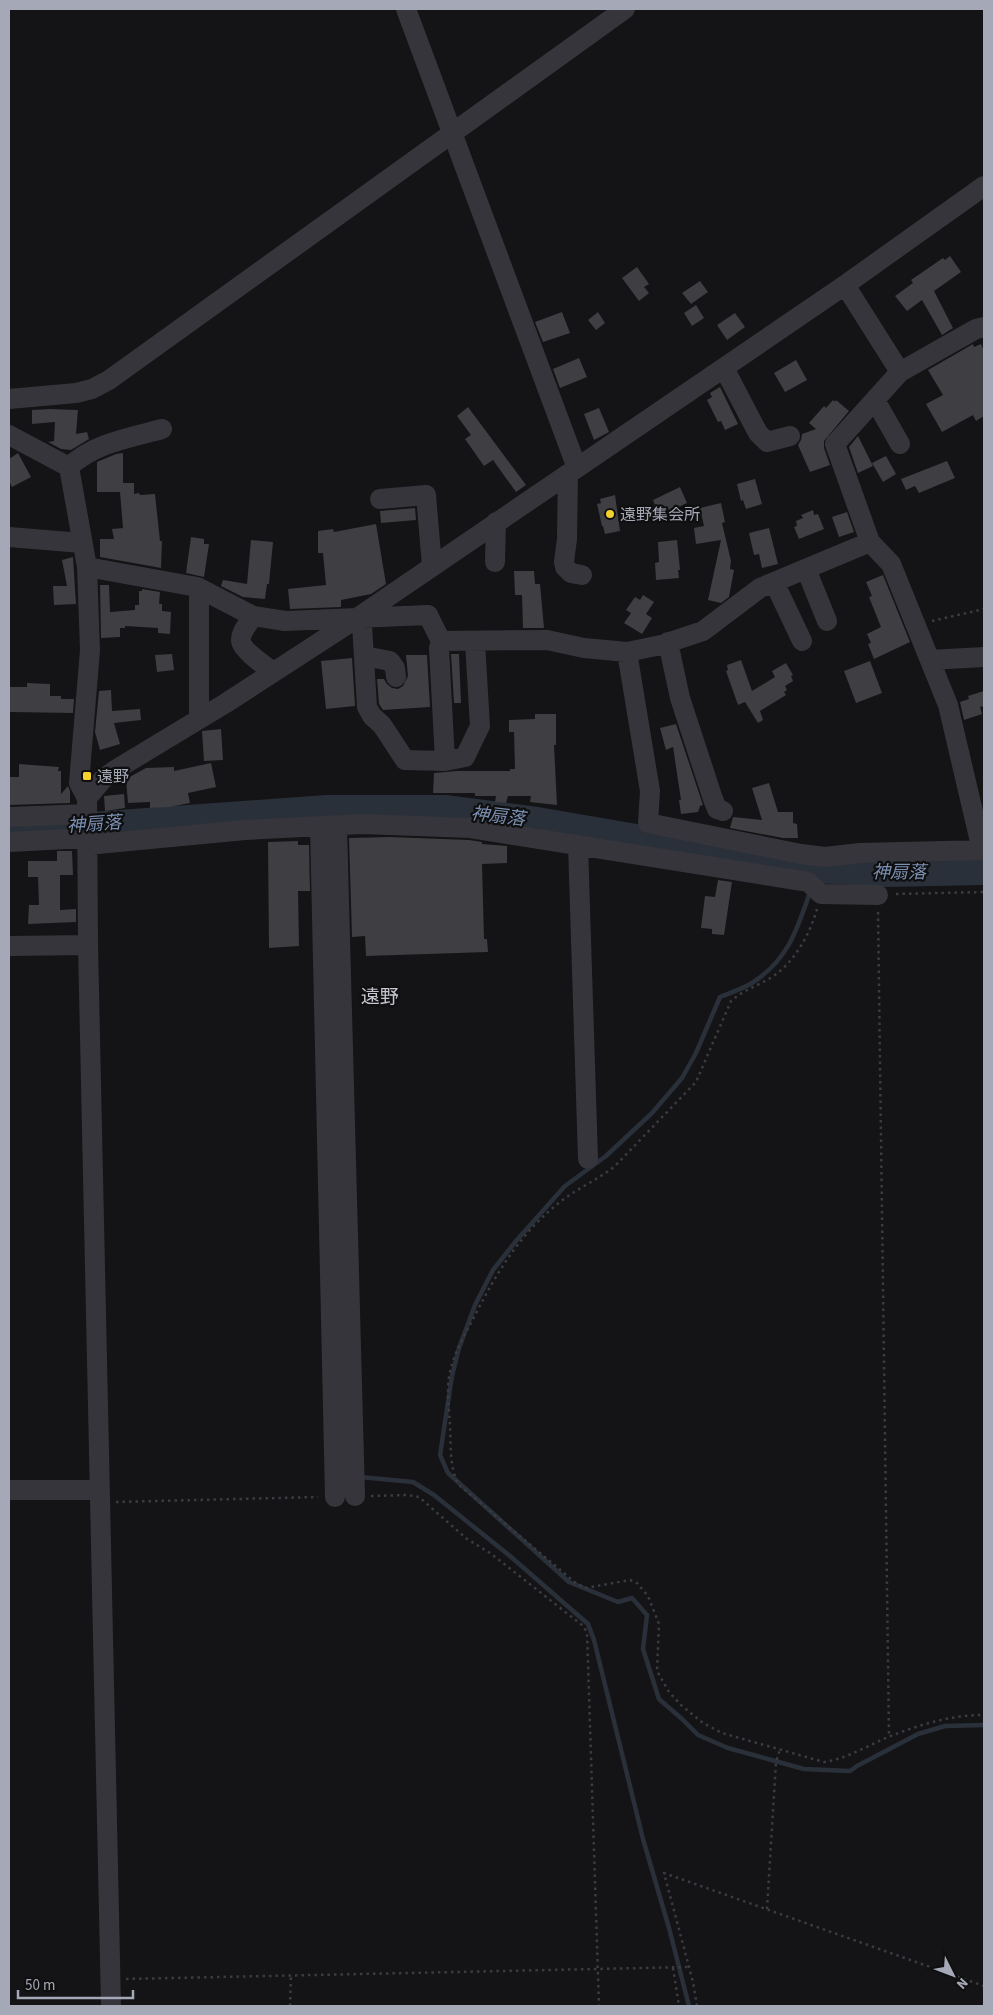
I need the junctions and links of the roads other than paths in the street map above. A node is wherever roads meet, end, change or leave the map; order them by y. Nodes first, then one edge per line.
1 (406, 9) edge
2 (625, 9) edge
3 (452, 133) junction
4 (984, 186) edge
5 (845, 285) junction
6 (984, 326) edge
7 (724, 368) junction
8 (900, 372) junction
9 (9, 399) edge
10 (875, 400) junction
11 (162, 429) dead end
12 (9, 435) edge
13 (790, 436) dead end
14 (900, 444) dead end
15 (69, 467) junction
16 (572, 471) junction
17 (380, 499) dead end
18 (496, 522) junction
19 (9, 537) edge
20 (870, 542) junction
21 (82, 543) junction
22 (495, 562) dead end
23 (432, 566) junction
24 (87, 567) junction
25 (806, 569) junction
26 (582, 575) dead end
27 (774, 582) junction
28 (198, 588) junction
29 (253, 616) junction
30 (357, 618) junction
31 (827, 621) dead end
32 (802, 640) dead end
33 (441, 641) junction
34 (475, 642) junction
35 (668, 642) junction
36 (627, 652) junction
37 (364, 656) junction
38 (984, 657) edge
39 (930, 660) junction
40 (273, 672) junction
41 (396, 677) dead end
42 (199, 718) junction
43 (445, 761) junction
44 (87, 806) junction
45 (723, 811) dead end
46 (9, 817) edge
47 (329, 826) junction
48 (9, 842) edge
49 (87, 842) junction
50 (578, 845) junction
51 (983, 850) edge
52 (801, 854) junction
53 (796, 880) junction
54 (878, 895) road end
55 (88, 945) junction
56 (9, 946) edge
57 (588, 1159) dead end
58 (9, 1490) edge
59 (99, 1496) junction
60 (345, 1496) road end
61 (111, 2006) edge

1 - 3 street
2 - 3 street
3 - 9 street
3 - 16 street
4 - 5 street
5 - 7 street
5 - 8 street
6 - 8 street
7 - 13 street
7 - 16 street
8 - 10 street
10 - 14 street
10 - 20 street
11 - 15 street
12 - 15 street
15 - 21 street
16 - 18 street
16 - 26 street
17 - 23 street
18 - 22 street
18 - 23 street
19 - 21 street
20 - 25 street
20 - 39 street
21 - 24 street
23 - 30 street
24 - 28 street
24 - 44 street
25 - 27 street
25 - 31 street
27 - 32 street
27 - 35 street
28 - 29 street
28 - 42 street
29 - 30 street
29 - 40 street
30 - 33 street
30 - 37 street
30 - 40 street
33 - 34 street
33 - 43 street
34 - 36 street
34 - 43 street
35 - 36 street
35 - 45 street
36 - 52 street
37 - 41 street
37 - 43 street
38 - 39 street
39 - 51 street
40 - 42 street
42 - 44 street
44 - 46 street
44 - 49 street
47 - 49 street
47 - 50 street
47 - 60 street
48 - 49 street
49 - 55 street
50 - 53 street
50 - 57 street
51 - 52 street
52 - 53 street
53 - 54 street
55 - 56 street
55 - 59 street
58 - 59 street
59 - 61 street

